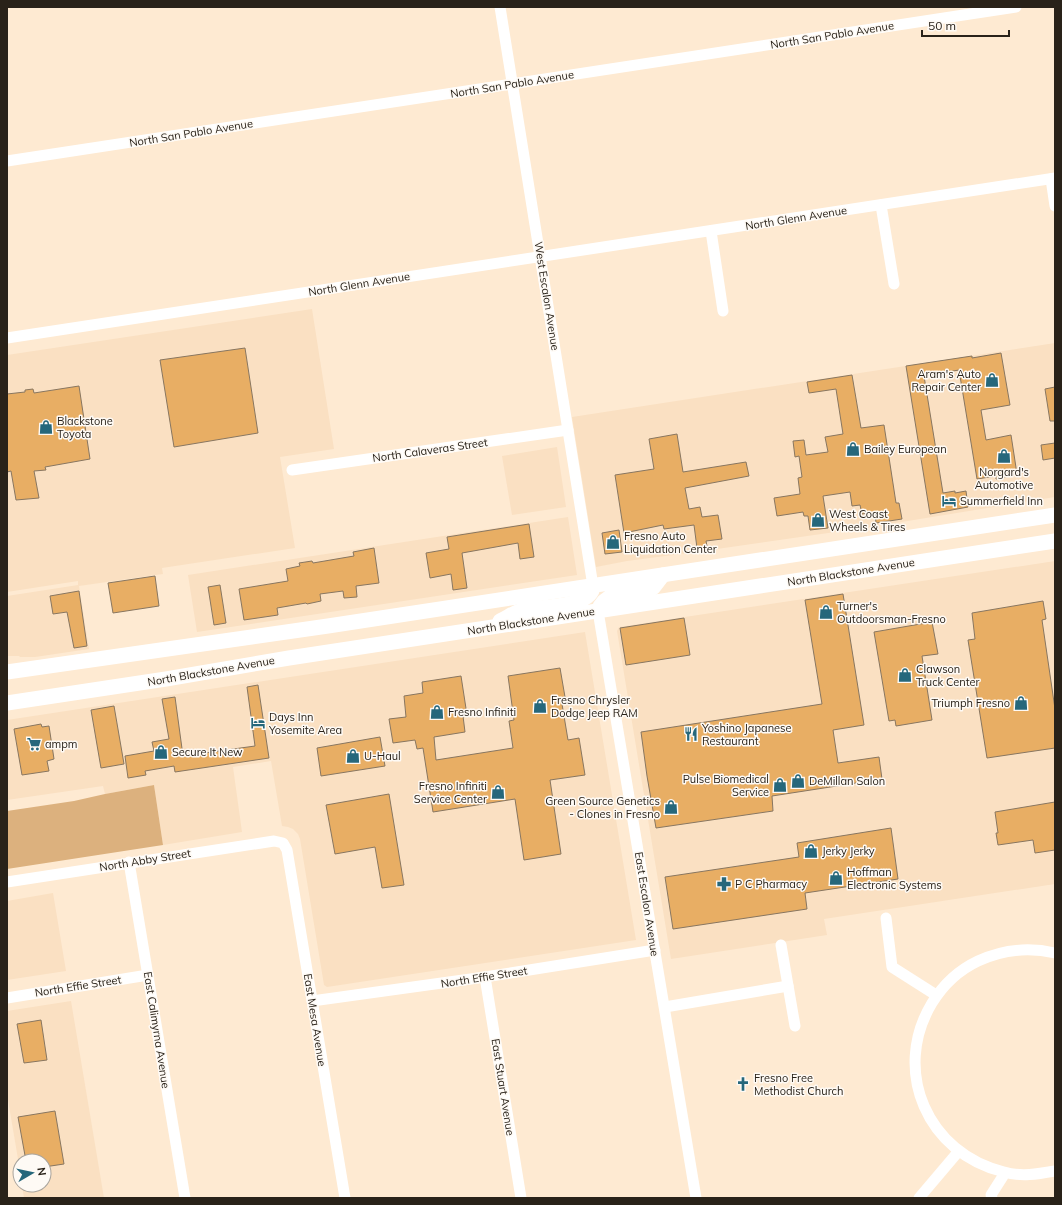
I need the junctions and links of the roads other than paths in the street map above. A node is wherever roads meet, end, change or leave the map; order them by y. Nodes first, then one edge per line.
1 (500, 7) edge
2 (1016, 7) edge
3 (513, 84) junction
4 (7, 161) edge
5 (1053, 178) edge
6 (881, 205) junction
7 (1055, 206) edge
8 (711, 231) junction
9 (540, 257) junction
10 (894, 284) dead end
11 (723, 311) dead end
12 (7, 338) edge
13 (568, 430) junction
14 (292, 470) dead end
15 (1055, 515) edge
16 (1055, 541) edge
17 (663, 575) junction
18 (593, 586) junction
19 (598, 610) junction
20 (489, 627) junction
21 (7, 672) edge
22 (7, 703) edge
23 (283, 843) joint
24 (129, 862) junction
25 (7, 882) edge
26 (886, 918) dead end
27 (781, 946) dead end
28 (655, 950) junction
29 (1055, 953) edge
30 (148, 975) junction
31 (485, 977) junction
32 (788, 986) junction
33 (936, 995) junction
34 (7, 998) edge
35 (312, 1001) junction
36 (664, 1007) junction
37 (795, 1026) dead end
38 (958, 1152) junction
39 (1055, 1171) edge
40 (1005, 1173) junction
41 (185, 1198) edge
42 (345, 1198) edge
43 (521, 1198) edge
44 (696, 1198) edge
45 (920, 1198) edge
46 (992, 1198) edge

1 - 3 street, West Escalon Avenue
2 - 3 street, North San Pablo Avenue
3 - 4 street, North San Pablo Avenue
3 - 9 street, West Escalon Avenue
5 - 6 street, North Glenn Avenue
5 - 7 street, North Glenn Avenue
6 - 8 street, North Glenn Avenue
6 - 10 street
8 - 9 street, North Glenn Avenue
8 - 11 street
9 - 12 street, North Glenn Avenue
9 - 13 street, West Escalon Avenue
13 - 14 street, North Calaveras Street
13 - 18 street, West Escalon Avenue
15 - 17 main road
16 - 19 main road, North Blackstone Avenue
17 - 18 main road
17 - 19 main road
18 - 20 main road
18 - 21 main road
19 - 20 main road, North Blackstone Avenue
19 - 28 street, East Escalon Avenue
20 - 22 main road, North Blackstone Avenue
23 - 24 street, North Abby Street
23 - 35 street, East Mesa Avenue
24 - 25 street, North Abby Street
24 - 30 street, East Calimyrna Avenue
26 - 33 street
27 - 32 street
28 - 31 street, North Effie Street
28 - 36 street, East Escalon Avenue
29 - 33 street
30 - 34 street, North Effie Street
30 - 41 street, East Calimyrna Avenue
31 - 35 street, North Effie Street
31 - 43 street, East Stuart Avenue
32 - 36 street
32 - 37 street
33 - 38 street
35 - 42 street, East Mesa Avenue
36 - 44 street, East Escalon Avenue
38 - 40 street
38 - 45 street
39 - 40 street
40 - 46 street

